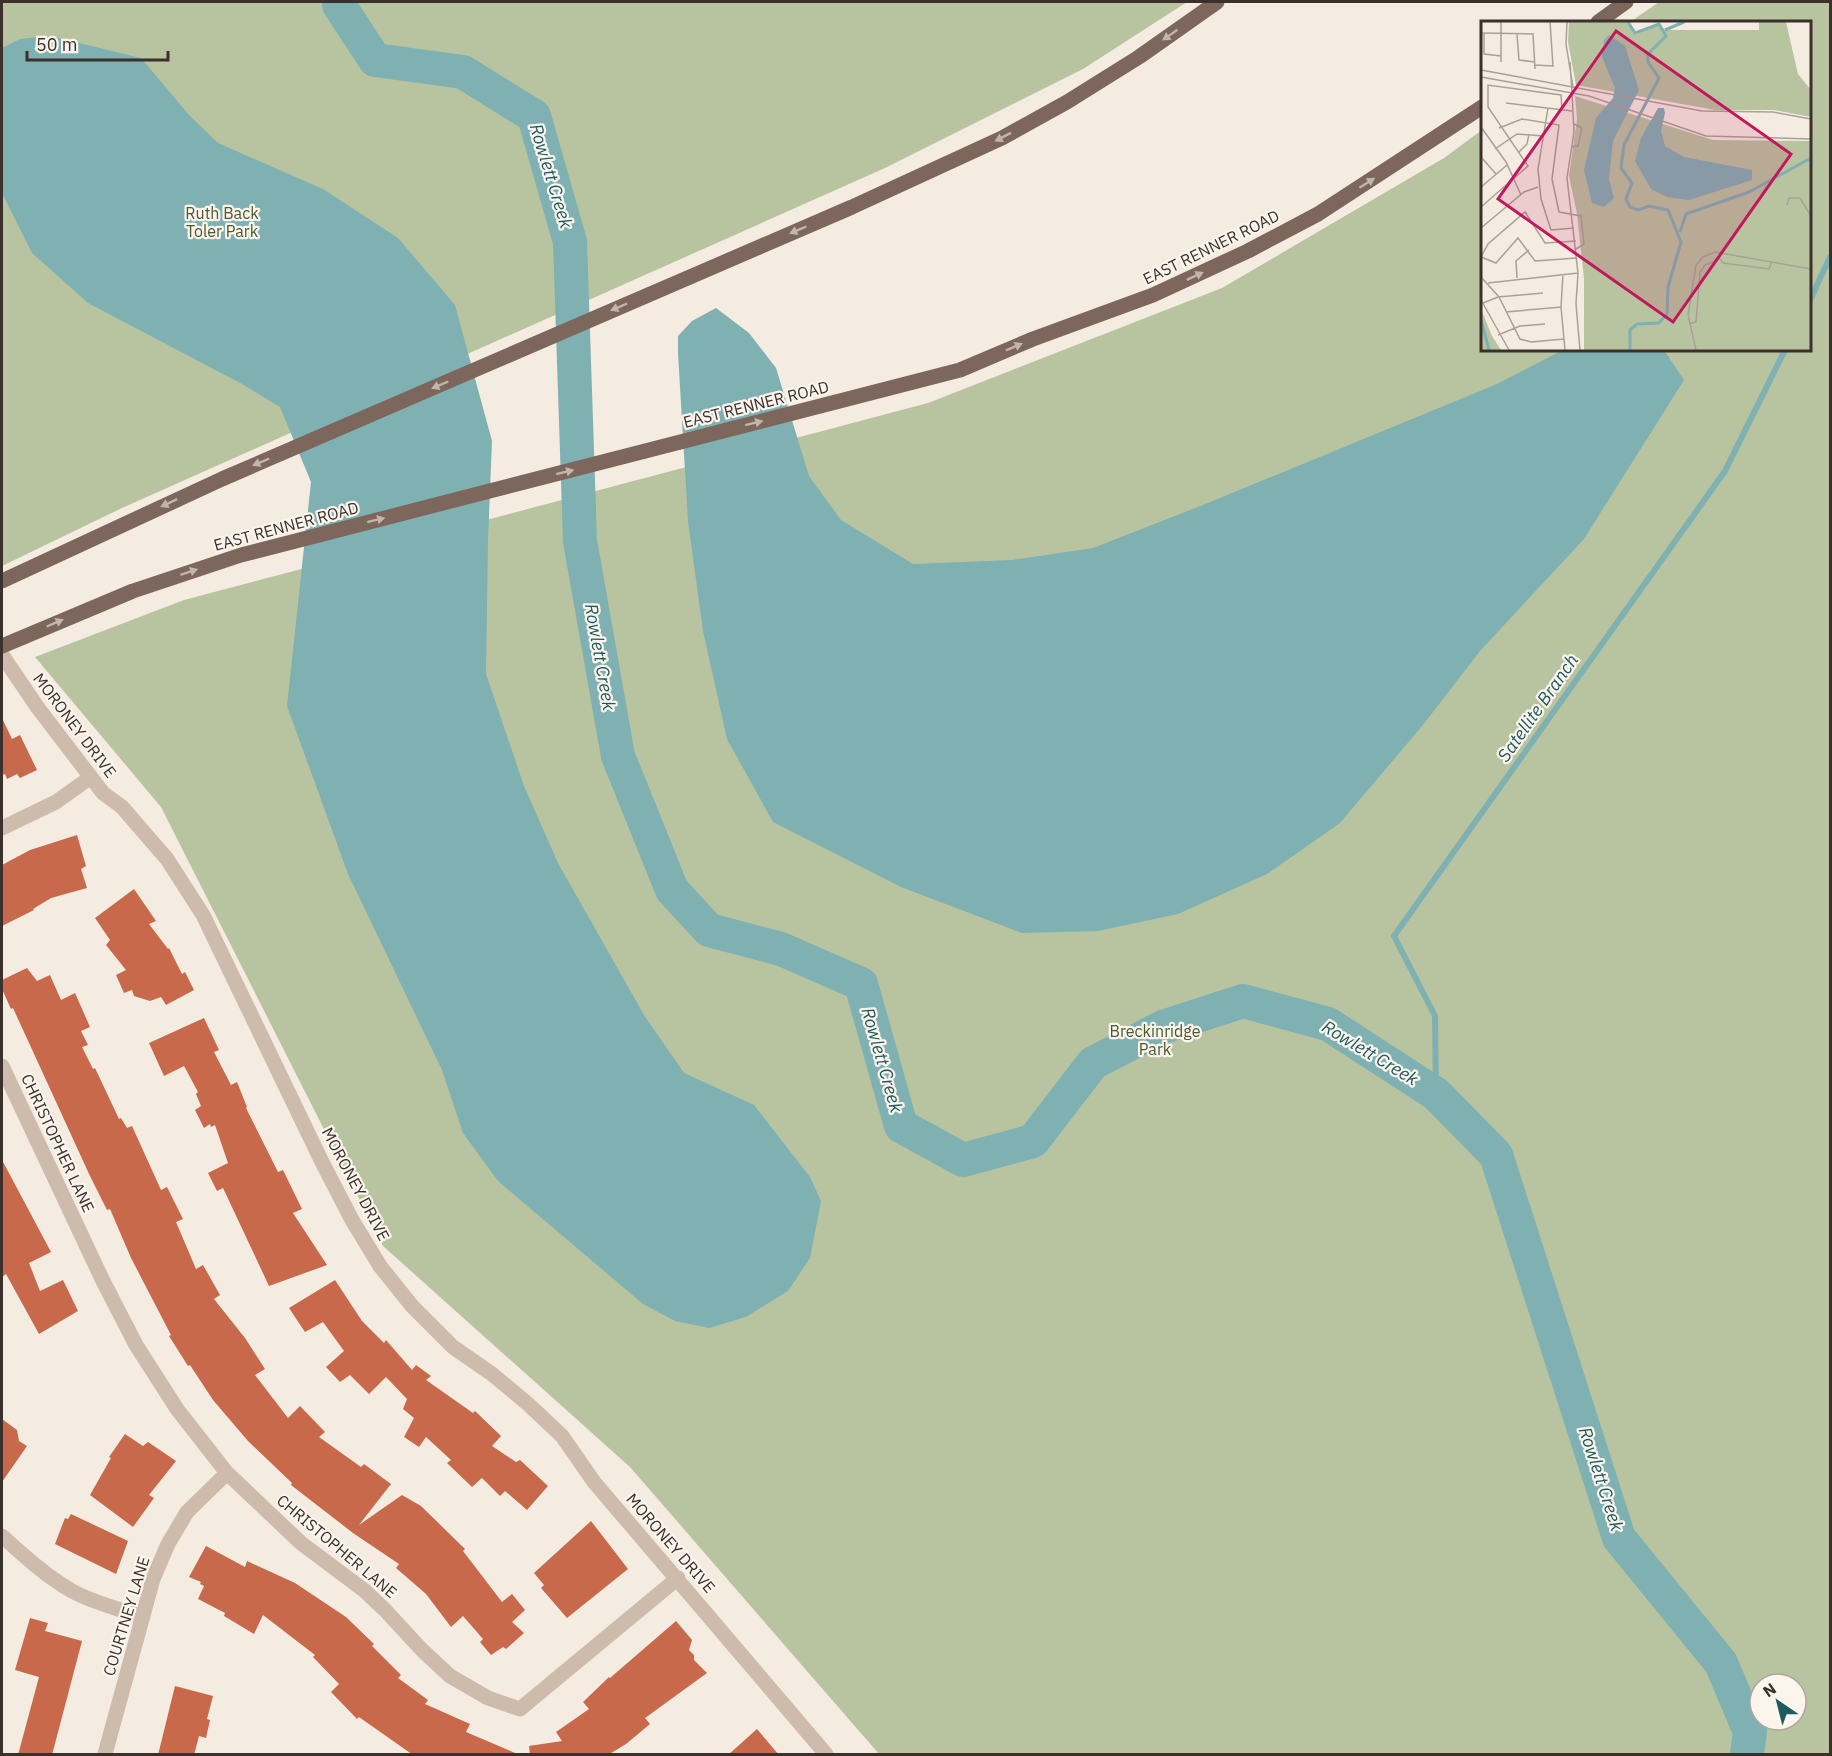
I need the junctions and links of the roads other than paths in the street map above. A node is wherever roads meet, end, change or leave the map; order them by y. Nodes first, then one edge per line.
1 (1217, 2) edge
2 (1626, 2) edge
3 (1599, 21) edge
4 (1481, 108) edge
5 (2, 581) edge
6 (2, 646) edge
7 (2, 655) edge
8 (91, 777) junction
9 (2, 828) edge
10 (2, 1066) edge
11 (8, 1096) edge
12 (227, 1473) junction
13 (2, 1536) edge
14 (678, 1578) junction
15 (143, 1617) junction
16 (105, 1755) edge
17 (826, 1755) edge

1 -> 5 main road
2 - 3 main road
6 -> 4 main road, EAST RENNER ROAD
7 - 8 street, MORONEY DRIVE
8 - 9 street
8 - 14 street, MORONEY DRIVE
10 - 11 street, CHRISTOPHER LANE
11 - 12 street, CHRISTOPHER LANE
12 - 14 street, CHRISTOPHER LANE
12 - 15 street, COURTNEY LANE
13 - 15 street
14 - 17 street, MORONEY DRIVE
15 - 16 street, COURTNEY LANE

